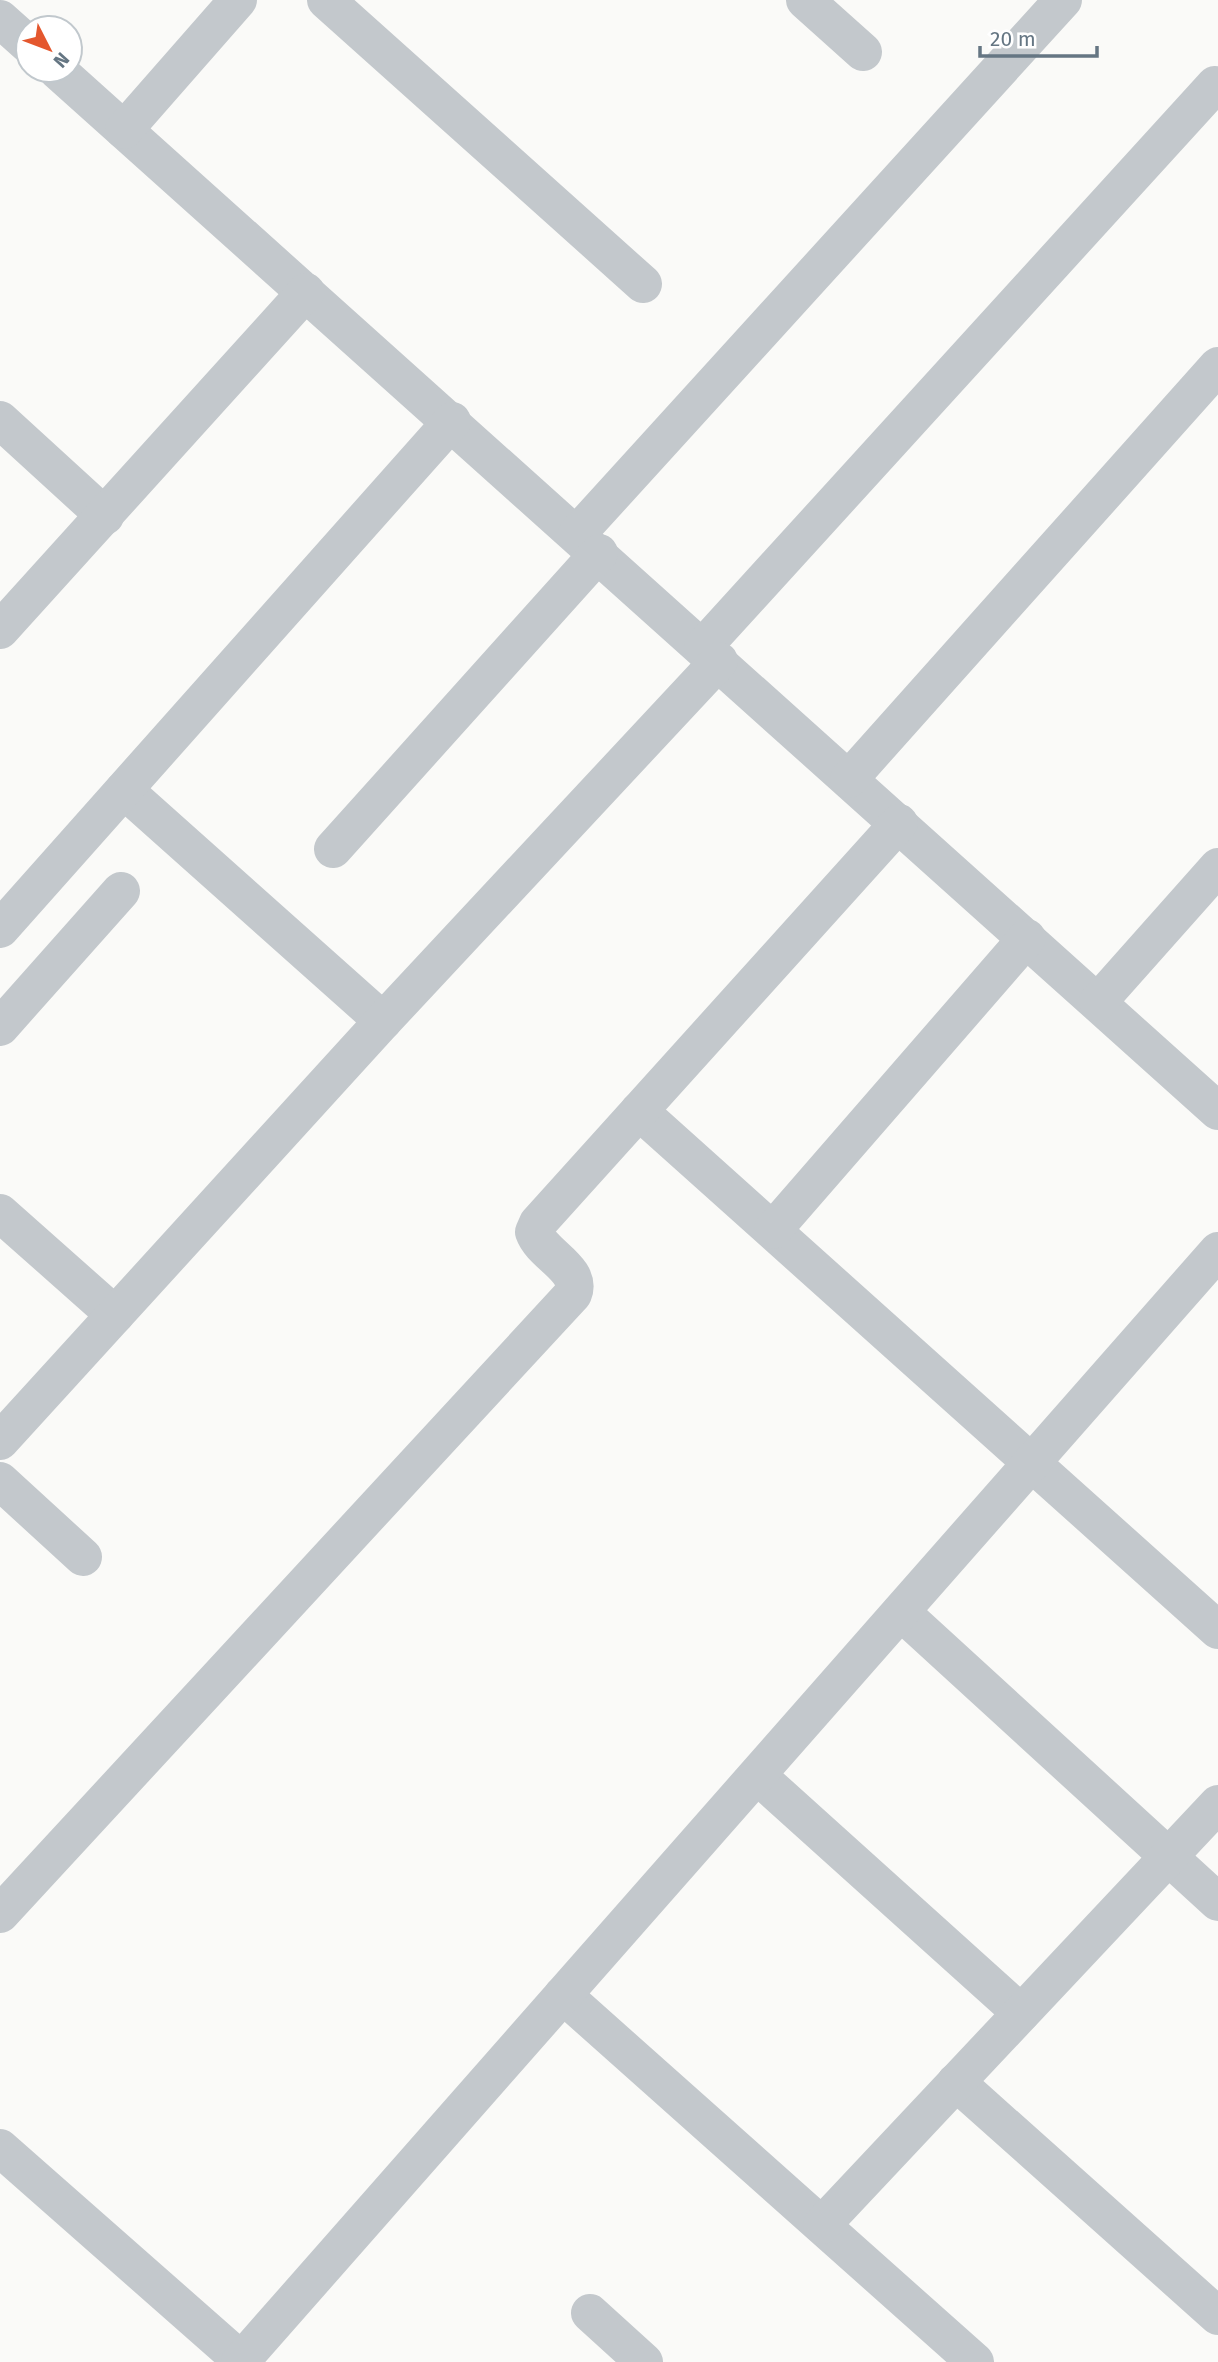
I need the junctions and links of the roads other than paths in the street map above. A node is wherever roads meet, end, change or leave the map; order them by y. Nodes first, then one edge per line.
1 (239, 0) edge
2 (326, 0) edge
3 (805, 0) edge
4 (1063, 0) edge
5 (0, 19) edge
6 (14, 32) edge
7 (863, 52) dead end
8 (73, 84) edge
9 (1214, 85) dead end
10 (124, 130) junction
11 (643, 284) dead end
12 (306, 292) junction
13 (1218, 366) edge
14 (0, 420) edge
15 (452, 421) junction
16 (105, 516) junction
17 (588, 543) junction
18 (0, 630) edge
19 (711, 654) junction
20 (849, 779) junction
21 (124, 790) junction
22 (899, 823) junction
23 (333, 849) dead end
24 (1218, 867) edge
25 (121, 891) dead end
26 (0, 929) edge
27 (1027, 938) junction
28 (1098, 1002) junction
29 (383, 1021) junction
30 (0, 1027) edge
31 (639, 1111) junction
32 (1218, 1111) edge
33 (0, 1213) edge
34 (773, 1230) junction
35 (1218, 1251) edge
36 (115, 1315) junction
37 (0, 1441) edge
38 (1032, 1462) junction
39 (0, 1481) edge
40 (83, 1557) dead end
41 (901, 1612) junction
42 (1218, 1630) edge
43 (758, 1776) junction
44 (1218, 1804) edge
45 (1169, 1856) junction
46 (1218, 1902) edge
47 (0, 1914) edge
48 (564, 1995) junction
49 (1021, 2013) junction
50 (956, 2082) junction
51 (0, 2148) edge
52 (822, 2225) junction
53 (590, 2313) dead end
54 (1218, 2316) edge
55 (242, 2362) edge
56 (644, 2362) edge
57 (975, 2362) edge

1 - 10 street
2 - 11 street
3 - 7 street
4 - 17 street
5 - 6 street
8 - 10 street
9 - 19 street
10 - 12 street
12 - 15 street
12 - 16 street
13 - 20 street
14 - 16 street
15 - 17 street
15 - 21 street
16 - 18 street
17 - 19 street
17 - 23 street
19 - 20 street
19 - 29 street
20 - 22 street
21 - 26 street
21 - 29 street
22 - 27 street
22 - 31 street
24 - 28 street
25 - 30 street
27 - 28 street
27 - 34 street
28 - 32 street
29 - 36 street
31 - 34 street
31 - 47 street
33 - 36 street
34 - 38 street
35 - 38 street
36 - 37 street
38 - 41 street
38 - 42 street
39 - 40 street
41 - 43 street
41 - 45 street
43 - 48 street
43 - 49 street
44 - 45 street
45 - 46 street
45 - 49 street
48 - 52 street
48 - 55 street
49 - 50 street
50 - 52 street
50 - 54 street
51 - 55 street
52 - 57 street
53 - 56 street

